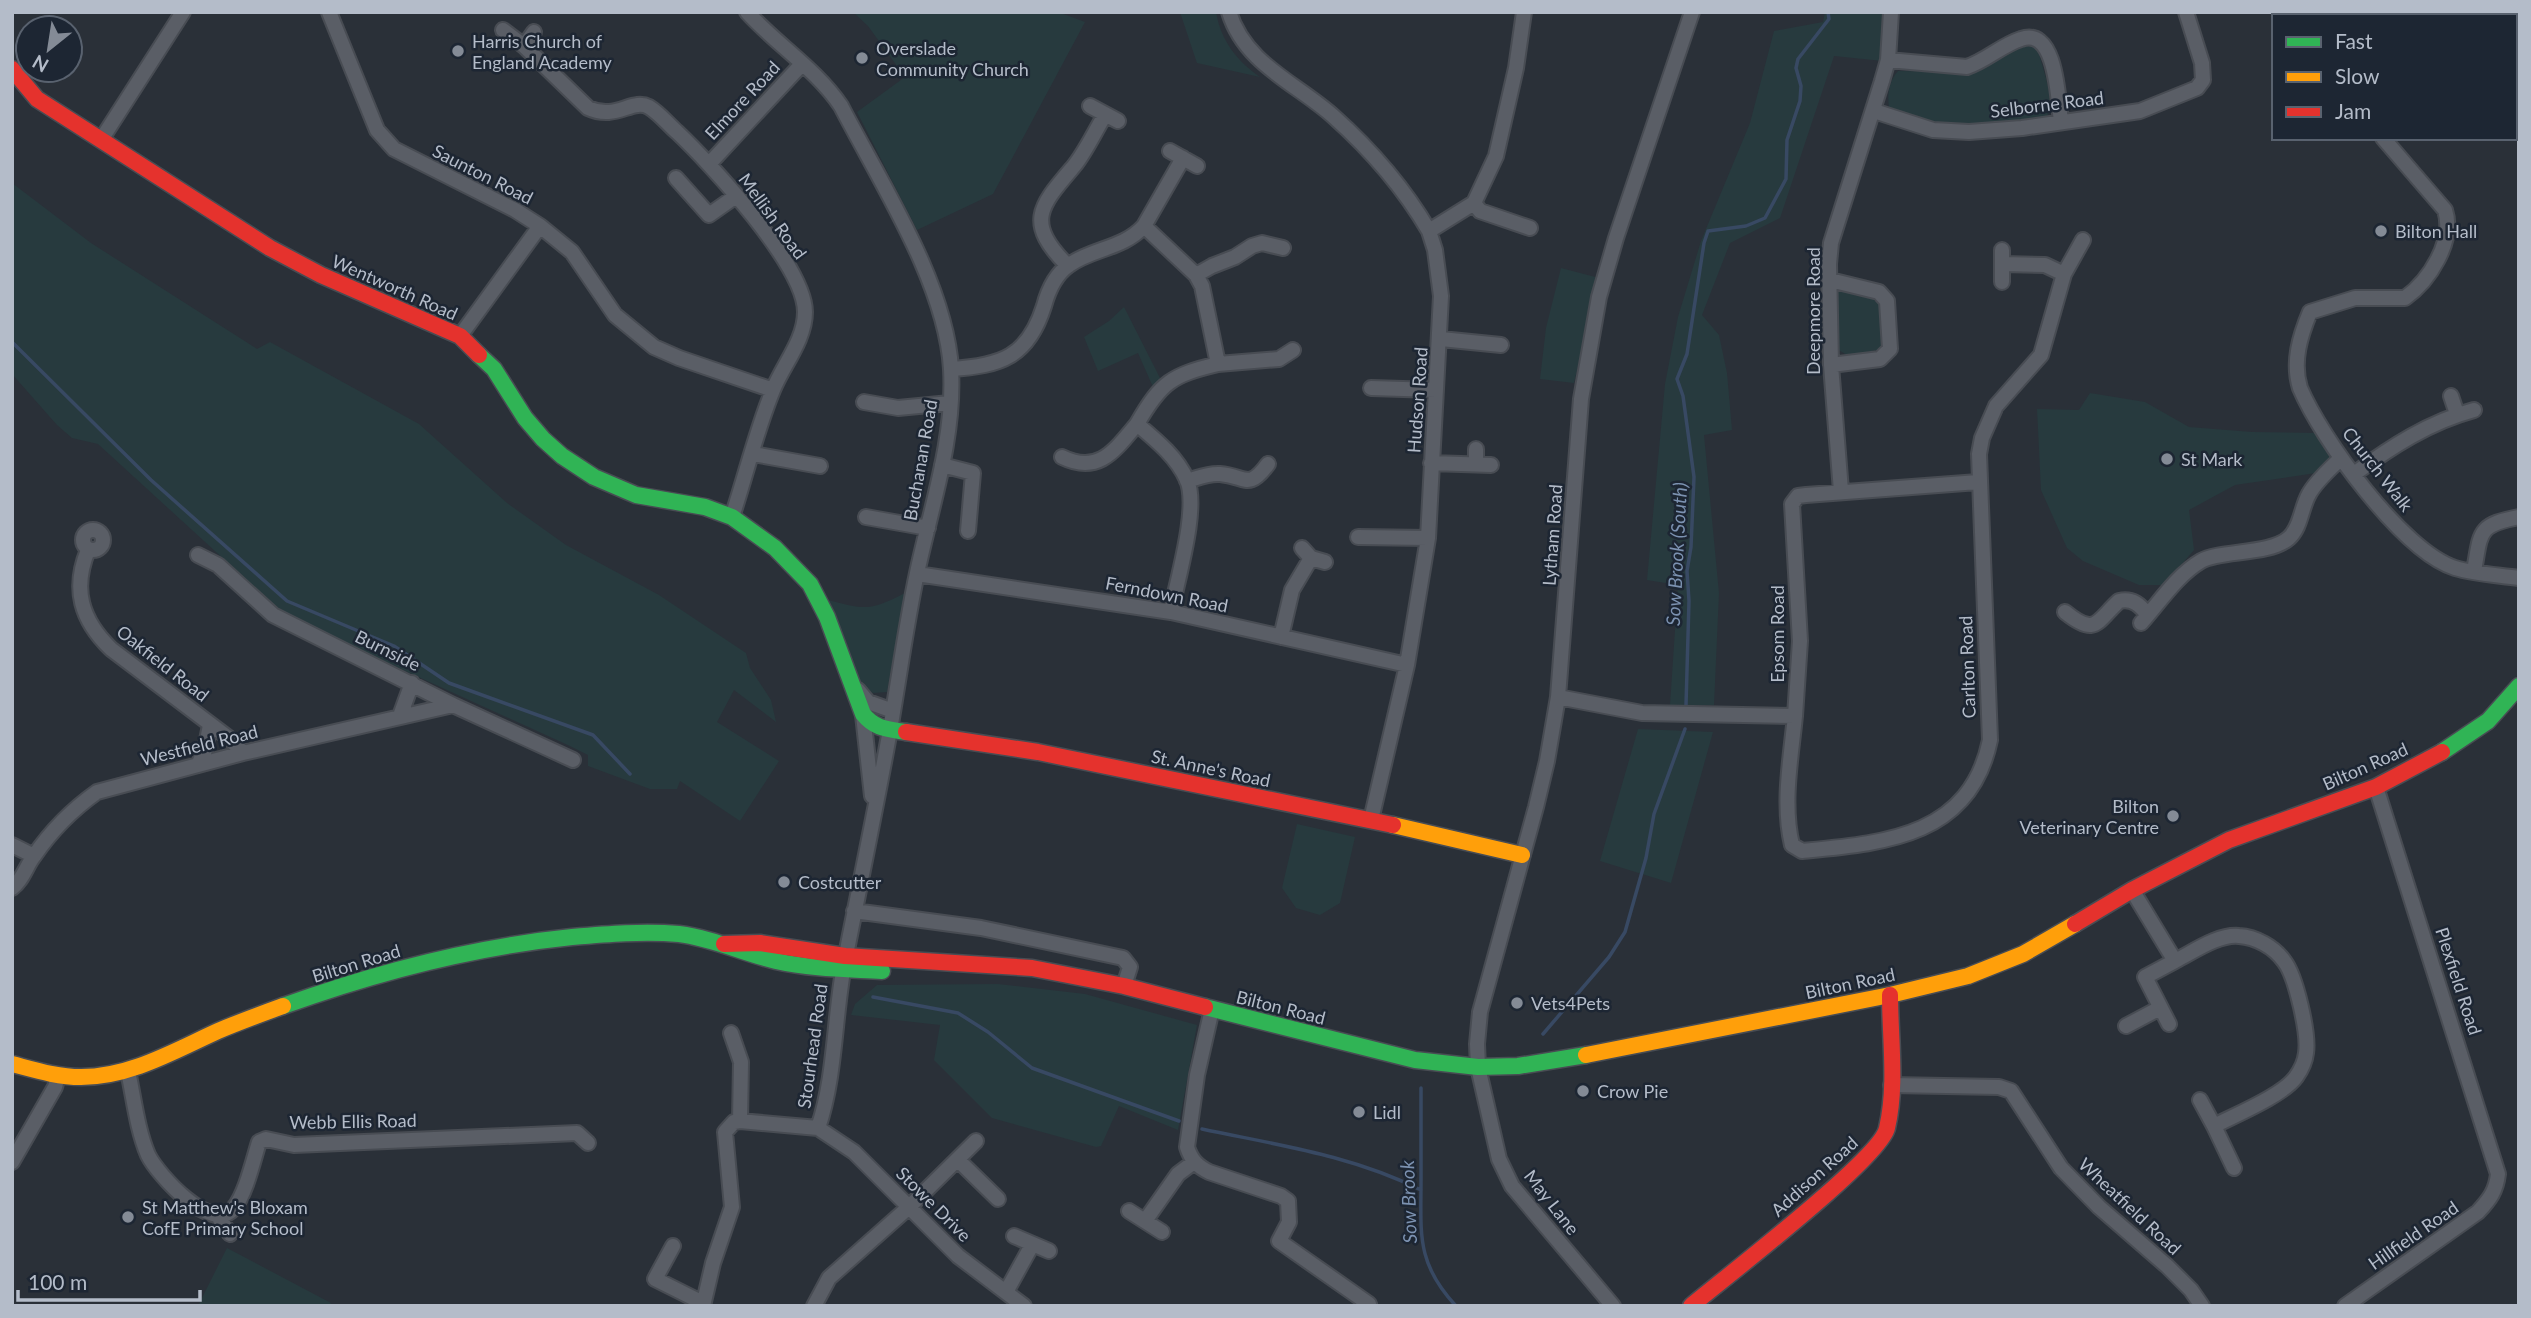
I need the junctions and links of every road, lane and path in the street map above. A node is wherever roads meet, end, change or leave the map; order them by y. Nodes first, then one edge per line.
1 (183, 12) edge
2 (329, 12) edge
3 (747, 12) edge
4 (1229, 12) edge
5 (1524, 12) edge
6 (1692, 12) edge
7 (1891, 12) edge
8 (2186, 12) edge
9 (503, 30) dead end
10 (534, 32) dead end
11 (524, 46) junction
12 (1888, 60) junction
13 (802, 64) junction
14 (12, 69) edge
15 (1090, 106) dead end
16 (1874, 111) junction
17 (2061, 122) junction
18 (101, 140) junction
19 (2385, 140) edge
20 (709, 163) junction
21 (1197, 166) dead end
22 (676, 178) dead end
23 (736, 196) junction
24 (1474, 203) junction
25 (540, 226) junction
26 (1144, 226) junction
27 (1530, 228) dead end
28 (1429, 231) junction
29 (2083, 240) dead end
30 (1274, 242) dead end
31 (1068, 265) junction
32 (2064, 274) junction
33 (1196, 275) junction
34 (1830, 281) junction
35 (2002, 282) dead end
36 (460, 336) junction
37 (1441, 339) junction
38 (1501, 345) dead end
39 (1293, 350) dead end
40 (1279, 359) junction
41 (1218, 364) junction
42 (1830, 365) junction
43 (951, 369) junction
44 (1286, 374) dead end
45 (1371, 388) dead end
46 (773, 390) junction
47 (1435, 390) junction
48 (2451, 396) dead end
49 (864, 402) dead end
50 (950, 403) junction
51 (2474, 410) dead end
52 (2458, 414) junction
53 (1137, 424) junction
54 (1476, 449) dead end
55 (753, 454) junction
56 (1062, 457) dead end
57 (2341, 458) junction
58 (1431, 463) junction
59 (1268, 464) dead end
60 (820, 466) dead end
61 (942, 466) junction
62 (2354, 474) junction
63 (1187, 481) junction
64 (1978, 482) junction
65 (1841, 491) junction
66 (732, 517) junction
67 (866, 517) dead end
68 (2519, 517) edge
69 (928, 528) junction
70 (968, 531) dead end
71 (1354, 537) dead end
72 (1428, 538) junction
73 (88, 550) dead end
74 (198, 555) dead end
75 (1313, 556) dead end
76 (2474, 571) junction
77 (917, 574) junction
78 (2519, 578) edge
79 (1171, 612) junction
80 (2065, 612) dead end
81 (1281, 637) junction
82 (1407, 665) junction
83 (412, 682) junction
84 (853, 683) junction
85 (2519, 686) edge
86 (1558, 697) junction
87 (453, 705) junction
88 (893, 710) junction
89 (863, 714) junction
90 (400, 716) junction
91 (1795, 716) junction
92 (209, 725) junction
93 (890, 731) junction
94 (243, 752) junction
95 (573, 760) dead end
96 (198, 765) junction
97 (2376, 787) junction
98 (873, 811) junction
99 (1371, 820) junction
100 (12, 845) edge
101 (1522, 855) junction
102 (34, 856) junction
103 (12, 888) edge
104 (2132, 890) junction
105 (854, 911) junction
106 (724, 944) junction
107 (2175, 961) junction
108 (844, 963) junction
109 (1124, 986) junction
110 (1890, 995) junction
111 (2160, 1008) junction
112 (1212, 1009) junction
113 (2169, 1024) dead end
114 (2126, 1026) dead end
115 (731, 1033) dead end
116 (12, 1064) edge
117 (1478, 1067) junction
118 (128, 1071) junction
119 (58, 1076) junction
120 (1891, 1085) junction
121 (2200, 1100) dead end
122 (740, 1121) junction
123 (2214, 1126) junction
124 (818, 1128) junction
125 (976, 1141) dead end
126 (588, 1143) dead end
127 (958, 1160) junction
128 (12, 1162) edge
129 (1194, 1162) junction
130 (2234, 1168) dead end
131 (2496, 1188) joint
132 (998, 1199) dead end
133 (909, 1207) junction
134 (1129, 1211) dead end
135 (217, 1215) junction
136 (1145, 1221) junction
137 (1162, 1232) dead end
138 (230, 1234) dead end
139 (1014, 1236) dead end
140 (1032, 1245) junction
141 (673, 1246) dead end
142 (1049, 1251) dead end
143 (1006, 1292) junction
144 (1701, 1303) edge
145 (703, 1304) edge
146 (1369, 1304) dead end
147 (814, 1306) edge
148 (1024, 1306) edge
149 (1613, 1306) edge
150 (2202, 1306) edge
151 (2345, 1306) edge

1 - 18 street
2 - 25 street, Saunton Road
3 - 13 street, Buchanan Road
4 - 28 street, Hudson Road
5 - 24 street
6 - 86 street, Lytham Road
7 - 12 street, Deepmore Road
8 - 17 street, Selborne Road
9 - 11 street, Mellish Road
10 - 11 street
11 - 20 street, Mellish Road
12 - 16 street, Deepmore Road
12 - 17 street
13 - 20 street, Elmore Road
13 - 43 street, Buchanan Road
14 - 18 main road, Wentworth Road
15 - 31 street
16 - 17 street, Selborne Road
16 - 34 street, Deepmore Road
18 - 36 main road, Wentworth Road
19 - 57 street, Church Walk
20 - 23 street, Mellish Road
21 - 26 street
22 - 23 street
23 - 46 street, Mellish Road
24 - 27 street
24 - 28 street
25 - 36 street
25 - 46 street, Saunton Road
26 - 31 street
26 - 33 street
28 - 37 street, Hudson Road
29 - 32 street, Carlton Road
30 - 33 street
31 - 43 street
32 - 35 street
32 - 64 street, Carlton Road
33 - 41 street
34 - 42 street, Deepmore Road
34 - 42 street
36 - 66 main road, Wentworth Road
37 - 38 street
37 - 47 street, Hudson Road
39 - 40 street
40 - 41 street
40 - 44 street
41 - 53 street
42 - 65 street, Deepmore Road
43 - 50 street, Buchanan Road
45 - 47 street
46 - 55 street, Mellish Road
47 - 58 street, Hudson Road
48 - 52 street
49 - 50 street
50 - 61 street, Buchanan Road
51 - 52 street
52 - 62 street
53 - 56 street
53 - 63 street
54 - 58 street
55 - 60 street
55 - 66 street, Mellish Road
57 - 62 street, Church Walk
57 - 80 street
58 - 72 street, Hudson Road
59 - 63 street
61 - 69 street, Buchanan Road
61 - 70 street
62 - 76 street, Church Walk
63 - 79 street
64 - 65 street, Epsom Road
64 - 91 street, Carlton Road
65 - 91 street, Epsom Road
66 - 84 main road, Wentworth Road
67 - 69 street
68 - 76 street
69 - 77 street, Buchanan Road
71 - 72 street
72 - 82 street, Hudson Road
73 - 92 street, Oakfield Road
74 - 83 street, Burnside
75 - 81 street
76 - 78 street, Church Walk
77 - 79 street, Ferndown Road
77 - 88 street, Buchanan Road
79 - 81 street, Ferndown Road
81 - 82 street, Ferndown Road
82 - 99 street, Hudson Road
83 - 87 street, Burnside
83 - 90 street
84 - 88 street
84 - 89 main road, Wentworth Road
85 - 97 main road, Bilton Road
86 - 91 street
86 - 101 street, Lytham Road
87 - 90 street, Westfield Road
87 - 95 street, Burnside
88 - 93 street, Buchanan Road
89 - 93 main road
89 - 98 street
90 - 94 street, Westfield Road
92 - 94 street, Oakfield Road
92 - 96 street
93 - 98 street, Buchanan Road
93 - 99 main road, St. Anne's Road
94 - 96 street, Westfield Road
96 - 102 street, Westfield Road
97 - 104 main road, Bilton Road
97 - 131 street, Plexfield Road
98 - 105 street, Buchanan Road
99 - 101 main road, St. Anne's Road
100 - 102 street
101 - 117 street, Lytham Road
102 - 103 street, Westfield Road
104 - 107 street
104 - 110 main road, Bilton Road
105 - 108 street, Buchanan Road
105 - 109 street
106 - 108 main road, Bilton Road
106 - 108 main road, Bilton Road
106 - 118 main road, Bilton Road
107 - 111 street
107 - 123 street
108 - 109 main road, Bilton Road
108 - 124 street, Stourhead Road
109 - 112 main road, Bilton Road
110 - 117 main road, Bilton Road
110 - 120 main road, Addison Road
111 - 113 street
111 - 114 street
112 - 117 main road, Bilton Road
112 - 129 street
115 - 122 street
116 - 119 main road, Bilton Road
117 - 149 street, May Lane
118 - 119 main road, Bilton Road
118 - 135 street
119 - 128 street
120 - 144 main road, Addison Road
120 - 150 street, Wheatfield Road
121 - 123 street
122 - 124 street
122 - 145 street
123 - 130 street
124 - 133 street, Stowe Drive
125 - 127 street
126 - 135 street, Webb Ellis Road
127 - 132 street
127 - 133 street
129 - 136 street
129 - 146 street
131 - 151 street, Hillfield Road
133 - 143 street, Stowe Drive
133 - 147 street
134 - 136 street
135 - 138 street
136 - 137 street
139 - 140 street
140 - 142 street
140 - 143 street
141 - 145 street
143 - 148 street, Stowe Drive

